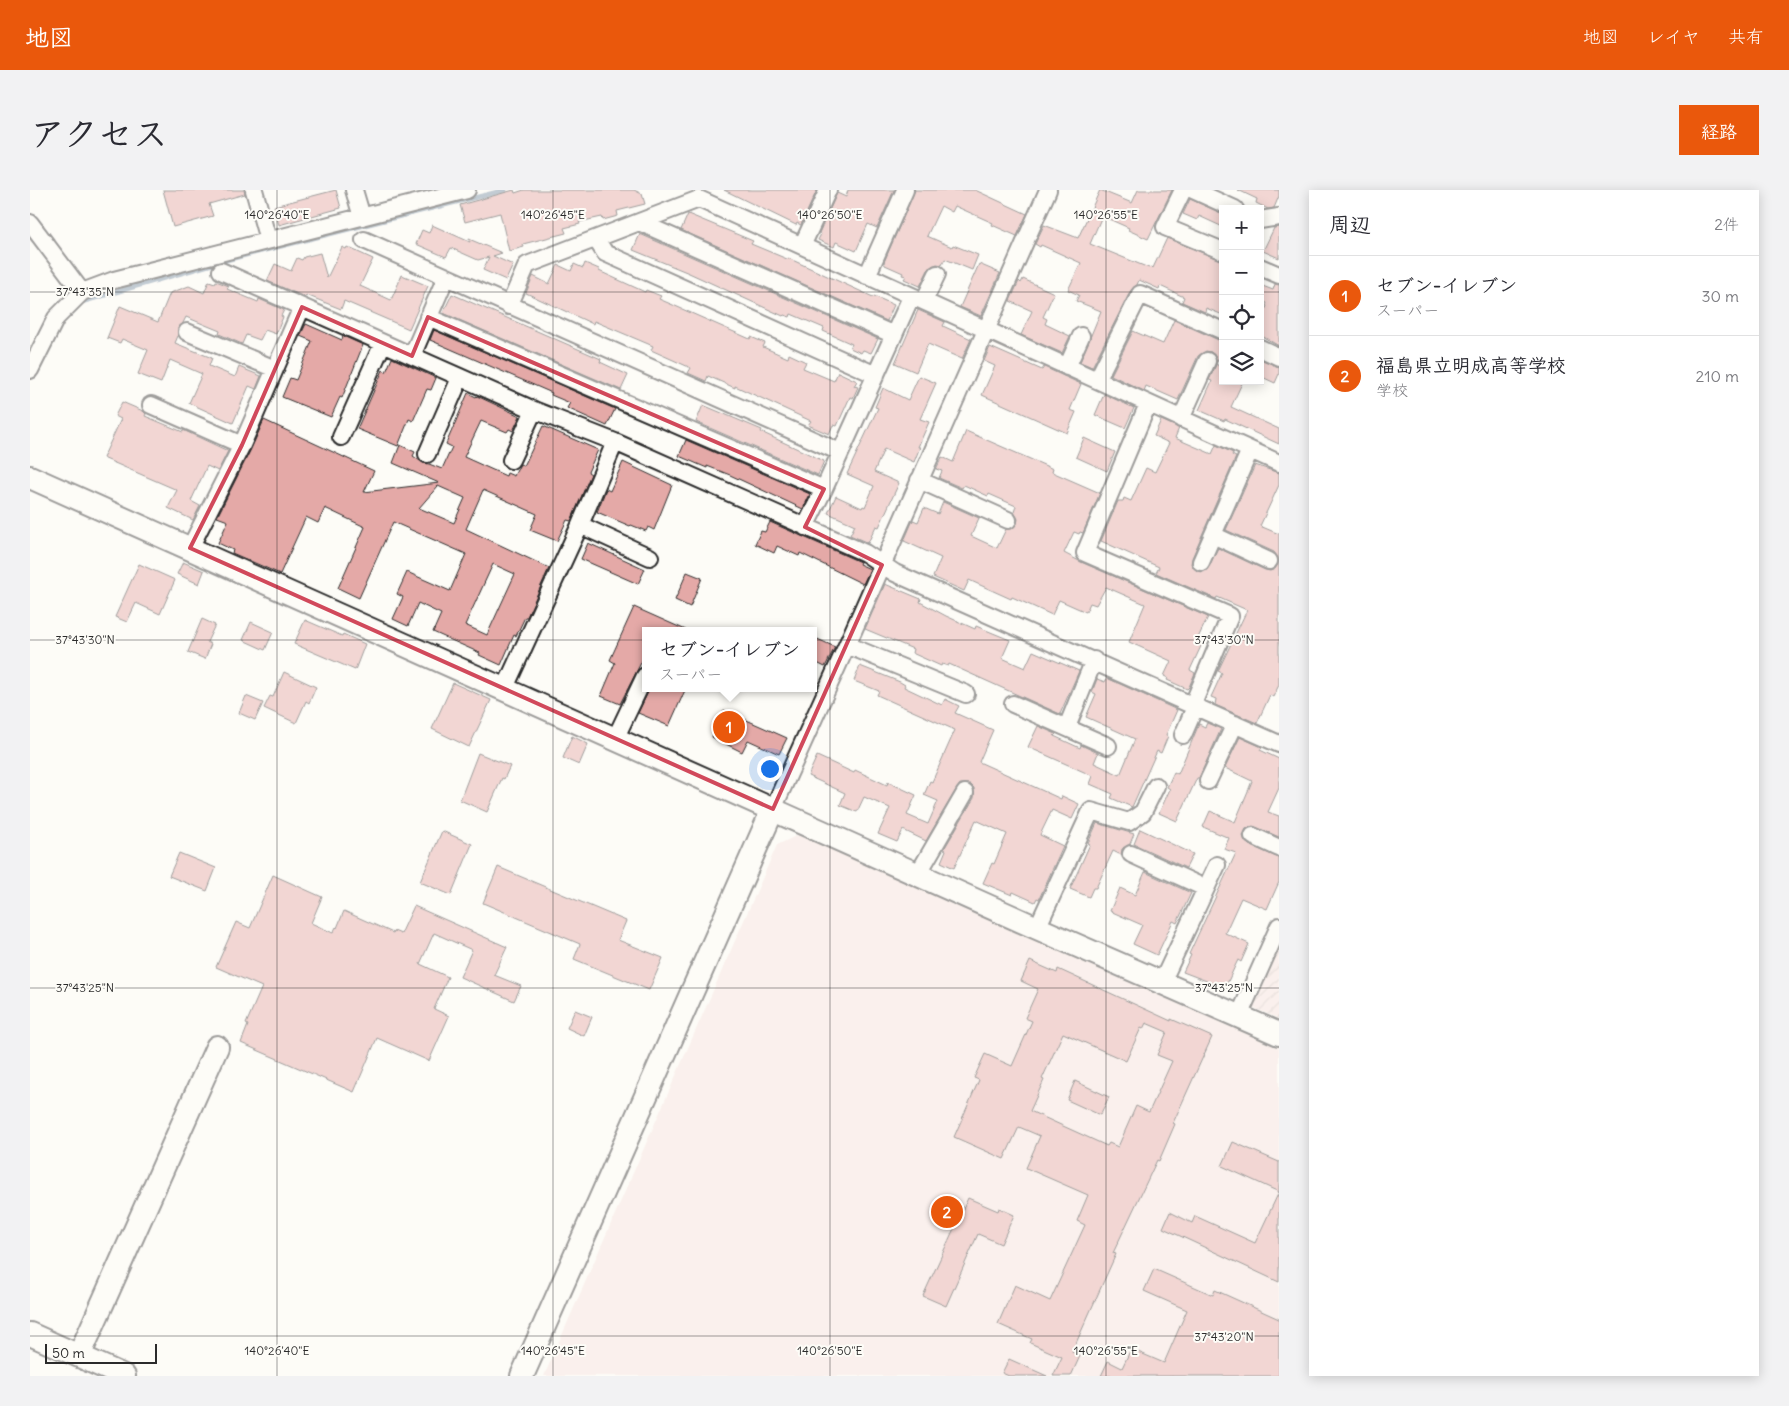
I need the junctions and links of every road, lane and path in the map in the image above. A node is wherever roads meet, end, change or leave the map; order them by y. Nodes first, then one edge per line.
1 (254, 190) edge
2 (354, 190) edge
3 (467, 190) edge
4 (828, 190) edge
5 (905, 190) edge
6 (1048, 190) edge
7 (1183, 190) edge
8 (1193, 190) edge
9 (705, 195) edge
10 (1227, 205) edge
11 (362, 217) junction
12 (1279, 217) edge
13 (1264, 219) edge
14 (639, 222) junction
15 (30, 223) edge
16 (596, 239) junction
17 (268, 240) junction
18 (364, 240) dead end
19 (802, 246) junction
20 (1221, 250) edge
21 (1264, 268) edge
22 (221, 271) dead end
23 (937, 274) dead end
24 (1279, 274) edge
25 (867, 276) junction
26 (446, 277) junction
27 (82, 292) junction
28 (918, 299) junction
29 (509, 306) junction
30 (302, 307) junction
31 (428, 317) junction
32 (1219, 329) edge
33 (986, 330) junction
34 (187, 332) dead end
35 (894, 335) junction
36 (1080, 336) dead end
37 (382, 343) junction
38 (1264, 350) edge
39 (412, 356) junction
40 (1279, 356) edge
41 (1207, 361) dead end
42 (1067, 367) junction
43 (275, 369) junction
44 (30, 370) edge
45 (876, 374) junction
46 (460, 378) junction
47 (1097, 380) junction
48 (1148, 404) junction
49 (151, 405) dead end
50 (534, 410) junction
51 (1180, 419) junction
52 (341, 438) dead end
53 (615, 442) junction
54 (242, 445) junction
55 (1250, 450) junction
56 (840, 452) junction
57 (427, 454) dead end
58 (511, 460) dead end
59 (1279, 463) edge
60 (30, 478) edge
61 (919, 480) junction
62 (824, 489) junction
63 (1008, 520) dead end
64 (580, 525) junction
65 (805, 527) junction
66 (1213, 535) junction
67 (190, 548) junction
68 (650, 557) dead end
69 (1269, 561) dead end
70 (1201, 562) dead end
71 (882, 565) junction
72 (847, 645) junction
73 (1094, 660) junction
74 (642, 682) edge
75 (504, 690) junction
76 (966, 694) dead end
77 (1013, 704) dead end
78 (1194, 705) junction
79 (1235, 724) junction
80 (1067, 727) junction
81 (1184, 735) dead end
82 (615, 739) junction
83 (1279, 744) edge
84 (1108, 746) dead end
85 (1208, 781) dead end
86 (1156, 786) dead end
87 (965, 793) dead end
88 (773, 809) junction
89 (1253, 836) dead end
90 (1279, 848) edge
91 (1131, 854) dead end
92 (1217, 865) dead end
93 (918, 874) junction
94 (1205, 888) junction
95 (1279, 926) edge
96 (1037, 928) junction
97 (1162, 982) junction
98 (1239, 1016) junction
99 (1279, 1034) edge
100 (216, 1047) dead end
101 (30, 1334) edge
102 (79, 1356) junction
103 (124, 1376) edge
104 (522, 1376) edge

1 - 17 street
2 - 11 street
3 - 11 street
4 - 19 street
5 - 25 street
6 - 33 street
7 - 20 street
8 - 10 street
9 - 14 street
9 - 19 street
11 - 17 street
12 - 13 street
14 - 16 street
14 - 35 street
15 - 27 street
16 - 29 street
16 - 45 street
17 - 27 street
18 - 26 street
19 - 25 street
21 - 24 street
22 - 30 street
23 - 28 street
25 - 28 street
26 - 29 street
26 - 31 street
27 - 44 street
28 - 33 street
28 - 35 street
29 - 56 street
30 - 37 street
30 - 43 street
31 - 39 street
31 - 62 street
32 - 47 street
33 - 42 street
33 - 61 street
34 - 43 street
35 - 45 street
36 - 42 street
37 - 39 street
37 - 52 street
38 - 40 street
39 - 46 street
41 - 51 street
42 - 47 street
43 - 54 street
45 - 56 street
46 - 50 street
46 - 57 street
47 - 48 street
48 - 51 street
48 - 78 street
49 - 54 street
50 - 53 street
50 - 58 street
51 - 55 street
53 - 64 street
53 - 65 street
54 - 67 street
55 - 59 street
55 - 66 street
56 - 62 street
60 - 67 street
61 - 63 street
61 - 71 street
62 - 65 street
64 - 68 street
64 - 75 street
65 - 71 street
66 - 69 street
66 - 70 street
67 - 75 street
71 - 72 street
71 - 73 street
72 - 76 street
72 - 88 street
73 - 78 street
73 - 80 street
74 - 82 street
75 - 82 street
77 - 80 street
78 - 79 street
78 - 81 street
79 - 83 street
79 - 85 street
80 - 84 street
82 - 88 street
86 - 96 street
87 - 93 street
88 - 93 street
88 - 104 street
89 - 90 street
91 - 94 street
92 - 94 street
93 - 96 street
94 - 97 street
95 - 98 street
96 - 97 street
97 - 98 street
98 - 99 street
100 - 102 street
101 - 102 street
102 - 103 street

